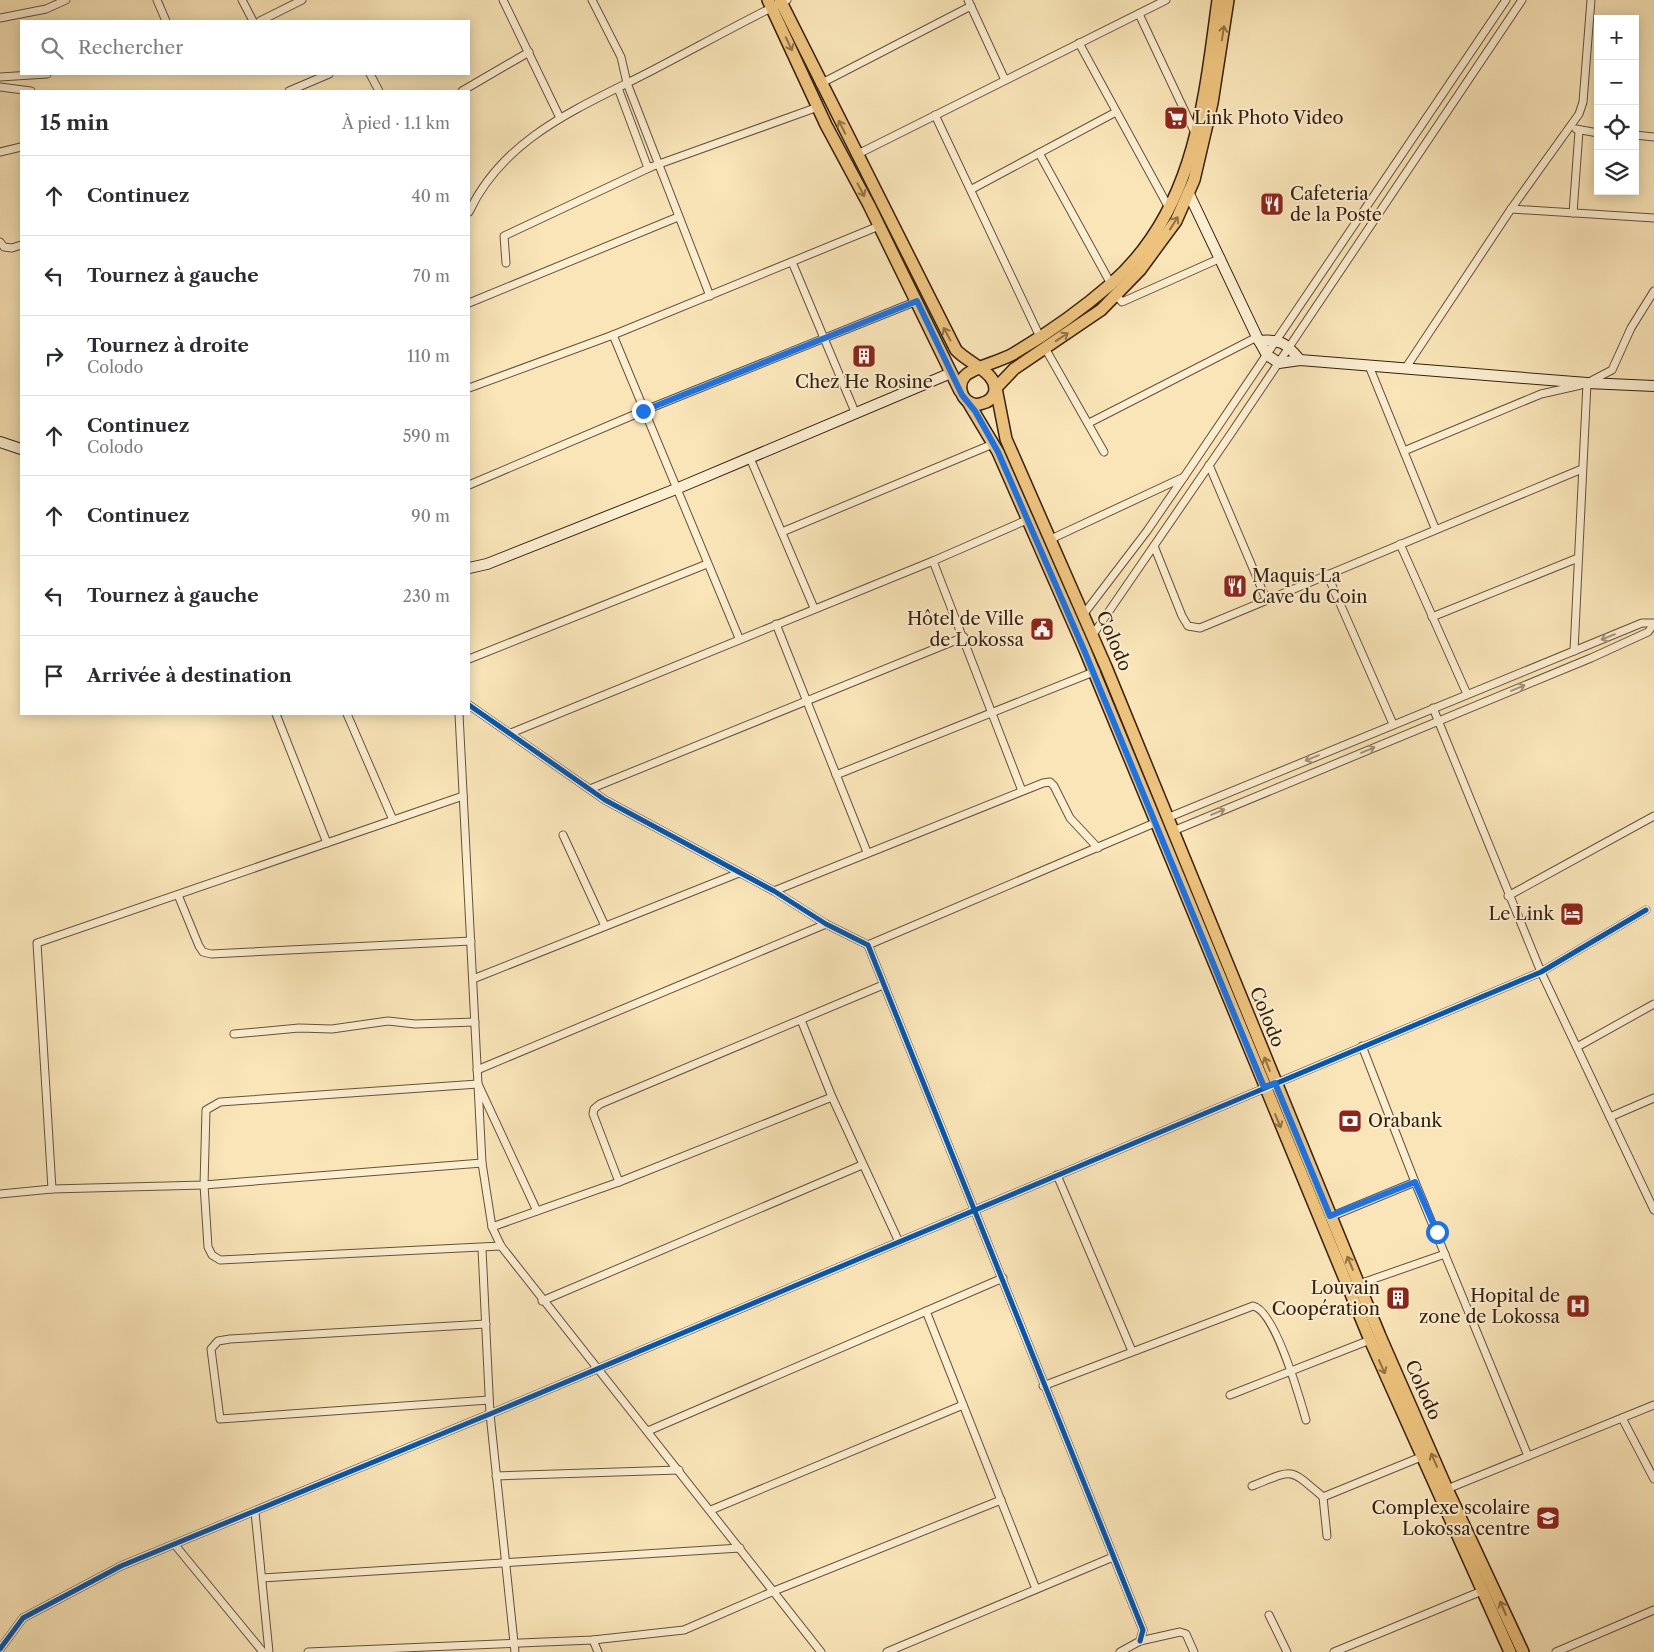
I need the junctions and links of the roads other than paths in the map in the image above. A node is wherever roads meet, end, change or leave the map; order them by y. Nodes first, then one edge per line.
1 (66, 0) edge
2 (157, 0) edge
3 (242, 0) edge
4 (302, 0) edge
5 (503, 0) edge
6 (592, 0) edge
7 (1166, 0) edge
8 (1218, 0) edge
9 (1228, 0) edge
10 (1506, 0) edge
11 (1522, 0) edge
12 (1591, 0) edge
13 (777, 2) edge
14 (969, 3) edge
15 (1139, 14) junction
16 (0, 18) edge
17 (166, 20) edge
18 (252, 20) edge
19 (262, 20) edge
20 (1079, 43) junction
21 (529, 52) junction
22 (31, 75) edge
23 (327, 75) edge
24 (371, 75) edge
25 (0, 77) edge
26 (1005, 80) junction
27 (627, 83) junction
28 (820, 84) junction
29 (0, 87) edge
30 (618, 88) junction
31 (23, 90) edge
32 (291, 90) edge
33 (378, 90) edge
34 (464, 90) edge
35 (818, 107) junction
36 (1116, 112) junction
37 (935, 115) junction
38 (560, 118) junction
39 (1571, 125) junction
40 (1579, 131) junction
41 (1594, 133) edge
42 (1639, 135) edge
43 (1196, 136) junction
44 (1654, 137) edge
45 (20, 147) edge
46 (0, 152) edge
47 (1040, 153) junction
48 (856, 155) junction
49 (658, 164) junction
50 (972, 189) junction
51 (1189, 194) junction
52 (471, 202) edge
53 (1169, 208) junction
54 (1512, 209) junction
55 (1573, 213) junction
56 (678, 218) junction
57 (1654, 218) edge
58 (879, 226) junction
59 (0, 242) edge
60 (20, 245) edge
61 (1221, 258) junction
62 (792, 262) junction
63 (506, 263) dead end
64 (1114, 290) junction
65 (1654, 291) edge
66 (710, 296) junction
67 (917, 301) junction
68 (470, 303) edge
69 (613, 336) junction
70 (1040, 336) junction
71 (823, 338) junction
72 (1258, 339) junction
73 (1277, 340) junction
74 (1289, 347) junction
75 (1045, 348) junction
76 (1267, 355) junction
77 (1300, 360) junction
78 (1279, 363) junction
79 (1369, 366) junction
80 (979, 369) junction
81 (1405, 369) junction
82 (951, 372) junction
83 (1587, 383) junction
84 (1654, 386) edge
85 (470, 388) edge
86 (996, 388) junction
87 (965, 398) junction
88 (643, 411) junction
89 (855, 412) junction
90 (1089, 423) junction
91 (0, 442) edge
92 (994, 444) junction
93 (20, 449) edge
94 (1404, 451) junction
95 (1104, 452) dead end
96 (750, 458) junction
97 (1209, 466) junction
98 (1582, 469) junction
99 (1184, 477) junction
100 (470, 485) edge
101 (676, 489) junction
102 (1039, 515) junction
103 (1027, 520) junction
104 (1435, 528) junction
105 (782, 532) junction
106 (1051, 539) junction
107 (1400, 544) junction
108 (1154, 546) junction
109 (1578, 558) junction
110 (933, 561) junction
111 (707, 564) junction
112 (470, 568) edge
113 (1327, 574) junction
114 (1266, 599) junction
115 (814, 608) junction
116 (1083, 615) junction
117 (1432, 617) junction
118 (776, 624) junction
119 (1654, 624) edge
120 (1092, 636) junction
121 (964, 637) junction
122 (739, 638) junction
123 (1574, 651) junction
124 (470, 660) edge
125 (1106, 667) junction
126 (1093, 672) junction
127 (1467, 694) junction
128 (806, 700) junction
129 (470, 706) edge
130 (1433, 708) junction
131 (992, 713) junction
132 (276, 715) edge
133 (347, 715) edge
134 (459, 715) edge
135 (1438, 721) junction
136 (1393, 724) junction
137 (511, 733) junction
138 (836, 775) junction
139 (590, 789) junction
140 (1022, 791) junction
141 (463, 796) junction
142 (1654, 816) edge
143 (393, 820) junction
144 (1162, 820) junction
145 (1173, 830) junction
146 (563, 835) dead end
147 (327, 843) junction
148 (1098, 848) junction
149 (867, 852) junction
150 (739, 872) junction
151 (774, 891) junction
152 (178, 894) junction
153 (1508, 896) junction
154 (1646, 910) dead end
155 (826, 924) junction
156 (605, 926) junction
157 (471, 941) junction
158 (868, 945) junction
159 (1541, 972) junction
160 (473, 979) junction
161 (883, 985) junction
162 (1654, 1004) edge
163 (801, 1020) junction
164 (475, 1022) junction
165 (234, 1034) dead end
166 (1362, 1046) junction
167 (1577, 1046) junction
168 (478, 1070) junction
169 (478, 1084) junction
170 (1269, 1085) junction
171 (832, 1097) junction
172 (1654, 1098) edge
173 (1610, 1117) junction
174 (482, 1163) junction
175 (862, 1165) junction
176 (1058, 1175) junction
177 (619, 1182) junction
178 (1415, 1182) junction
179 (204, 1185) junction
180 (52, 1189) junction
181 (0, 1194) edge
182 (975, 1210) junction
183 (1654, 1210) edge
184 (537, 1211) junction
185 (1330, 1216) junction
186 (492, 1227) junction
187 (899, 1242) junction
188 (501, 1246) junction
189 (482, 1249) junction
190 (1446, 1254) junction
191 (1002, 1278) junction
192 (1359, 1284) junction
193 (542, 1301) junction
194 (926, 1311) junction
195 (486, 1324) junction
196 (1370, 1340) junction
197 (1132, 1351) junction
198 (596, 1368) junction
199 (1292, 1370) junction
200 (1043, 1386) junction
201 (1230, 1395) dead end
202 (489, 1400) junction
203 (963, 1405) junction
204 (1654, 1405) edge
205 (490, 1414) junction
206 (1622, 1418) junction
207 (1306, 1420) dead end
208 (648, 1431) junction
209 (1528, 1456) junction
210 (1421, 1457) junction
211 (679, 1470) junction
212 (496, 1476) junction
213 (1654, 1479) edge
214 (1252, 1486) dead end
215 (1447, 1489) junction
216 (1323, 1496) junction
217 (1001, 1500) junction
218 (711, 1510) junction
219 (255, 1512) junction
220 (1327, 1536) dead end
221 (175, 1545) junction
222 (740, 1548) junction
223 (1113, 1557) junction
224 (504, 1563) junction
225 (262, 1578) junction
226 (1036, 1589) junction
227 (774, 1591) junction
228 (1482, 1591) junction
229 (1654, 1610) edge
230 (1269, 1615) dead end
231 (593, 1640) junction
232 (1140, 1641) junction
233 (514, 1642) junction
234 (0, 1649) edge
235 (262, 1652) edge
236 (269, 1652) edge
237 (308, 1652) edge
238 (515, 1652) edge
239 (598, 1652) edge
240 (821, 1652) edge
241 (887, 1652) edge
242 (1120, 1652) edge
243 (1194, 1652) edge
244 (1286, 1652) edge
245 (1334, 1652) edge
246 (1510, 1652) edge
247 (1523, 1652) edge
248 (1556, 1652) edge

1 - 16 street
2 - 17 street
3 - 18 street
4 - 19 street
5 - 21 street
6 - 27 street
7 - 15 street
8 - 43 main road
51 -> 9 main road
10 - 73 street
11 - 74 street
12 - 39 street
13 - 27 street
13 - 28 main road
13 -> 35 main road, Colodo
14 - 26 street
14 - 28 street
15 - 20 street
15 - 43 street
20 - 26 street
20 - 36 street
21 - 34 street
21 - 38 street
22 - 25 street
23 - 32 street
24 - 33 street
26 - 37 street
27 - 30 street
27 - 49 street
48 -> 28 main road
29 - 31 street
30 - 38 street
30 - 49 street
35 - 49 street
35 -> 58 main road, Colodo
36 - 47 street
36 - 53 street
37 - 48 street
37 - 50 street
38 - 52 street
39 - 40 street
39 - 54 street
40 - 41 street
40 - 55 street
42 - 44 street
43 - 53 main road
45 - 46 street
47 - 50 street
47 - 64 street
80 -> 48 main road
49 - 56 street
49 - 63 street
50 - 70 street
51 - 61 street
64 -> 51 main road
53 - 64 main road
54 - 55 street
54 - 81 street
55 - 57 street
56 - 66 street
56 - 68 street
58 - 62 street
58 - 67 main road, Colodo
59 - 60 street
61 - 64 street
61 - 72 street
62 - 66 street
62 - 71 street
64 - 70 main road
75 -> 64 main road
65 - 83 street
66 - 69 street
67 - 71 street
67 - 82 main road, Colodo
69 - 85 street
69 - 88 street
70 - 80 main road
71 - 88 street
71 - 89 street
72 - 73 street
72 - 76 street
72 - 90 street
73 - 74 street
73 - 76 street
74 - 77 street
74 - 78 street
75 - 86 main road
75 - 90 street
76 - 78 street
76 - 99 street
77 - 78 street
77 - 79 street
78 - 97 street
79 - 81 street
79 - 94 street
80 - 86 main road
80 - 87 main road
81 - 83 street
82 - 87 main road, Colodo
82 - 89 street
83 - 84 street
83 - 94 street
83 - 98 street
86 - 87 main road
86 - 102 main road, Colodo
87 - 92 main road, Colodo
88 - 100 street
88 - 101 street
89 - 96 street
90 - 95 street
91 - 93 street
92 - 103 main road, Colodo
92 - 105 street
94 - 104 street
96 - 101 street
96 - 105 street
97 - 108 street
97 - 114 street
98 - 104 street
98 - 109 street
99 - 106 street
99 - 116 street
101 - 111 street
101 - 112 street
102 - 103 street
102 - 106 main road, Colodo
103 - 110 street
103 - 126 main road, Colodo
104 - 107 street
105 - 115 street
106 - 116 main road, Colodo
107 - 113 street
107 - 117 street
108 - 114 street
108 - 120 street
109 - 117 street
109 - 123 street
110 - 115 street
110 - 121 street
111 - 122 street
111 - 124 street
113 - 114 street
113 - 136 street
115 - 118 street
116 - 120 main road, Colodo
117 - 127 street
118 - 122 street
118 - 128 street
119 -> 123 street
135 -> 119 street
120 - 125 main road, Colodo
121 - 128 street
121 - 131 street
122 - 137 street
123 - 127 street
125 - 126 street
125 - 144 main road, Colodo
126 - 131 street
126 - 144 main road, Colodo
127 - 130 street
128 - 138 street
128 - 139 street
129 - 137 street
130 - 135 street
130 - 136 street
131 - 138 street
131 - 140 street
132 - 147 street
133 - 143 street
134 - 141 street
145 -> 135 street
135 - 153 street
136 -> 144 street
137 - 139 street
138 - 149 street
139 - 150 street
140 - 148 street
140 - 149 street
141 - 143 street
141 - 157 street
142 - 153 street
143 - 147 street
144 - 145 main road, Colodo
144 - 148 street
144 - 170 main road, Colodo
170 -> 145 main road, Colodo
146 - 156 street
147 - 152 street
148 - 158 street
149 - 151 street
150 - 151 street
150 - 156 street
151 - 155 street
152 - 157 street
152 - 180 street
153 - 159 street
154 - 159 street
155 - 158 street
155 - 168 street
156 - 160 street
157 - 160 street
158 - 161 street
159 - 166 street
159 - 167 street
160 - 164 street
161 - 163 street
161 - 182 street
162 - 167 street
163 - 171 street
163 - 177 street
164 - 165 street
164 - 168 street
166 - 170 street
166 - 178 street
167 - 173 street
168 - 169 street
169 - 174 street
169 - 179 street
169 - 184 street
170 - 176 street
170 - 185 main road, Colodo
170 -> 196 main road, Colodo
171 - 175 street
171 - 177 street
172 - 173 street
173 - 183 street
174 - 179 street
174 - 186 street
175 - 187 street
175 - 193 street
176 - 182 street
176 - 197 street
177 - 184 street
178 - 185 street
178 - 190 street
179 - 180 street
179 - 189 street
180 - 181 street
182 - 187 street
182 - 191 street
184 - 186 street
192 -> 185 main road, Colodo
186 - 188 street
187 - 198 street
188 - 189 street
188 - 193 street
189 - 195 street
190 - 192 street
190 - 209 street
191 - 194 street
191 - 200 street
215 -> 192 main road, Colodo
193 - 198 street
194 - 203 street
194 - 208 street
195 - 202 street
195 - 202 street
196 - 199 street
196 -> 210 main road, Colodo
197 - 199 street
197 - 200 street
198 - 205 street
198 - 208 street
199 - 201 street
199 - 207 street
200 - 223 street
202 - 205 street
203 - 217 street
203 - 218 street
204 - 206 street
205 - 212 street
205 - 219 street
206 - 209 street
206 - 213 street
208 - 211 street
209 - 215 street
210 - 216 street
210 - 228 main road, Colodo
211 - 212 street
211 - 218 street
212 - 224 street
214 - 216 street
247 -> 215 main road, Colodo
216 - 220 street
217 - 226 street
217 - 227 street
218 - 222 street
219 - 221 street
219 - 225 street
221 - 234 street
221 - 235 street
222 - 224 street
222 - 227 street
223 - 226 street
223 - 232 street
224 - 225 street
224 - 233 street
225 - 236 street
226 - 241 street
227 - 231 street
227 - 240 street
228 - 245 street
228 - 246 main road, Colodo
229 - 248 street
230 - 244 street
231 - 233 street
231 - 239 street
232 - 242 street
232 - 243 street
233 - 237 street
233 - 238 street

